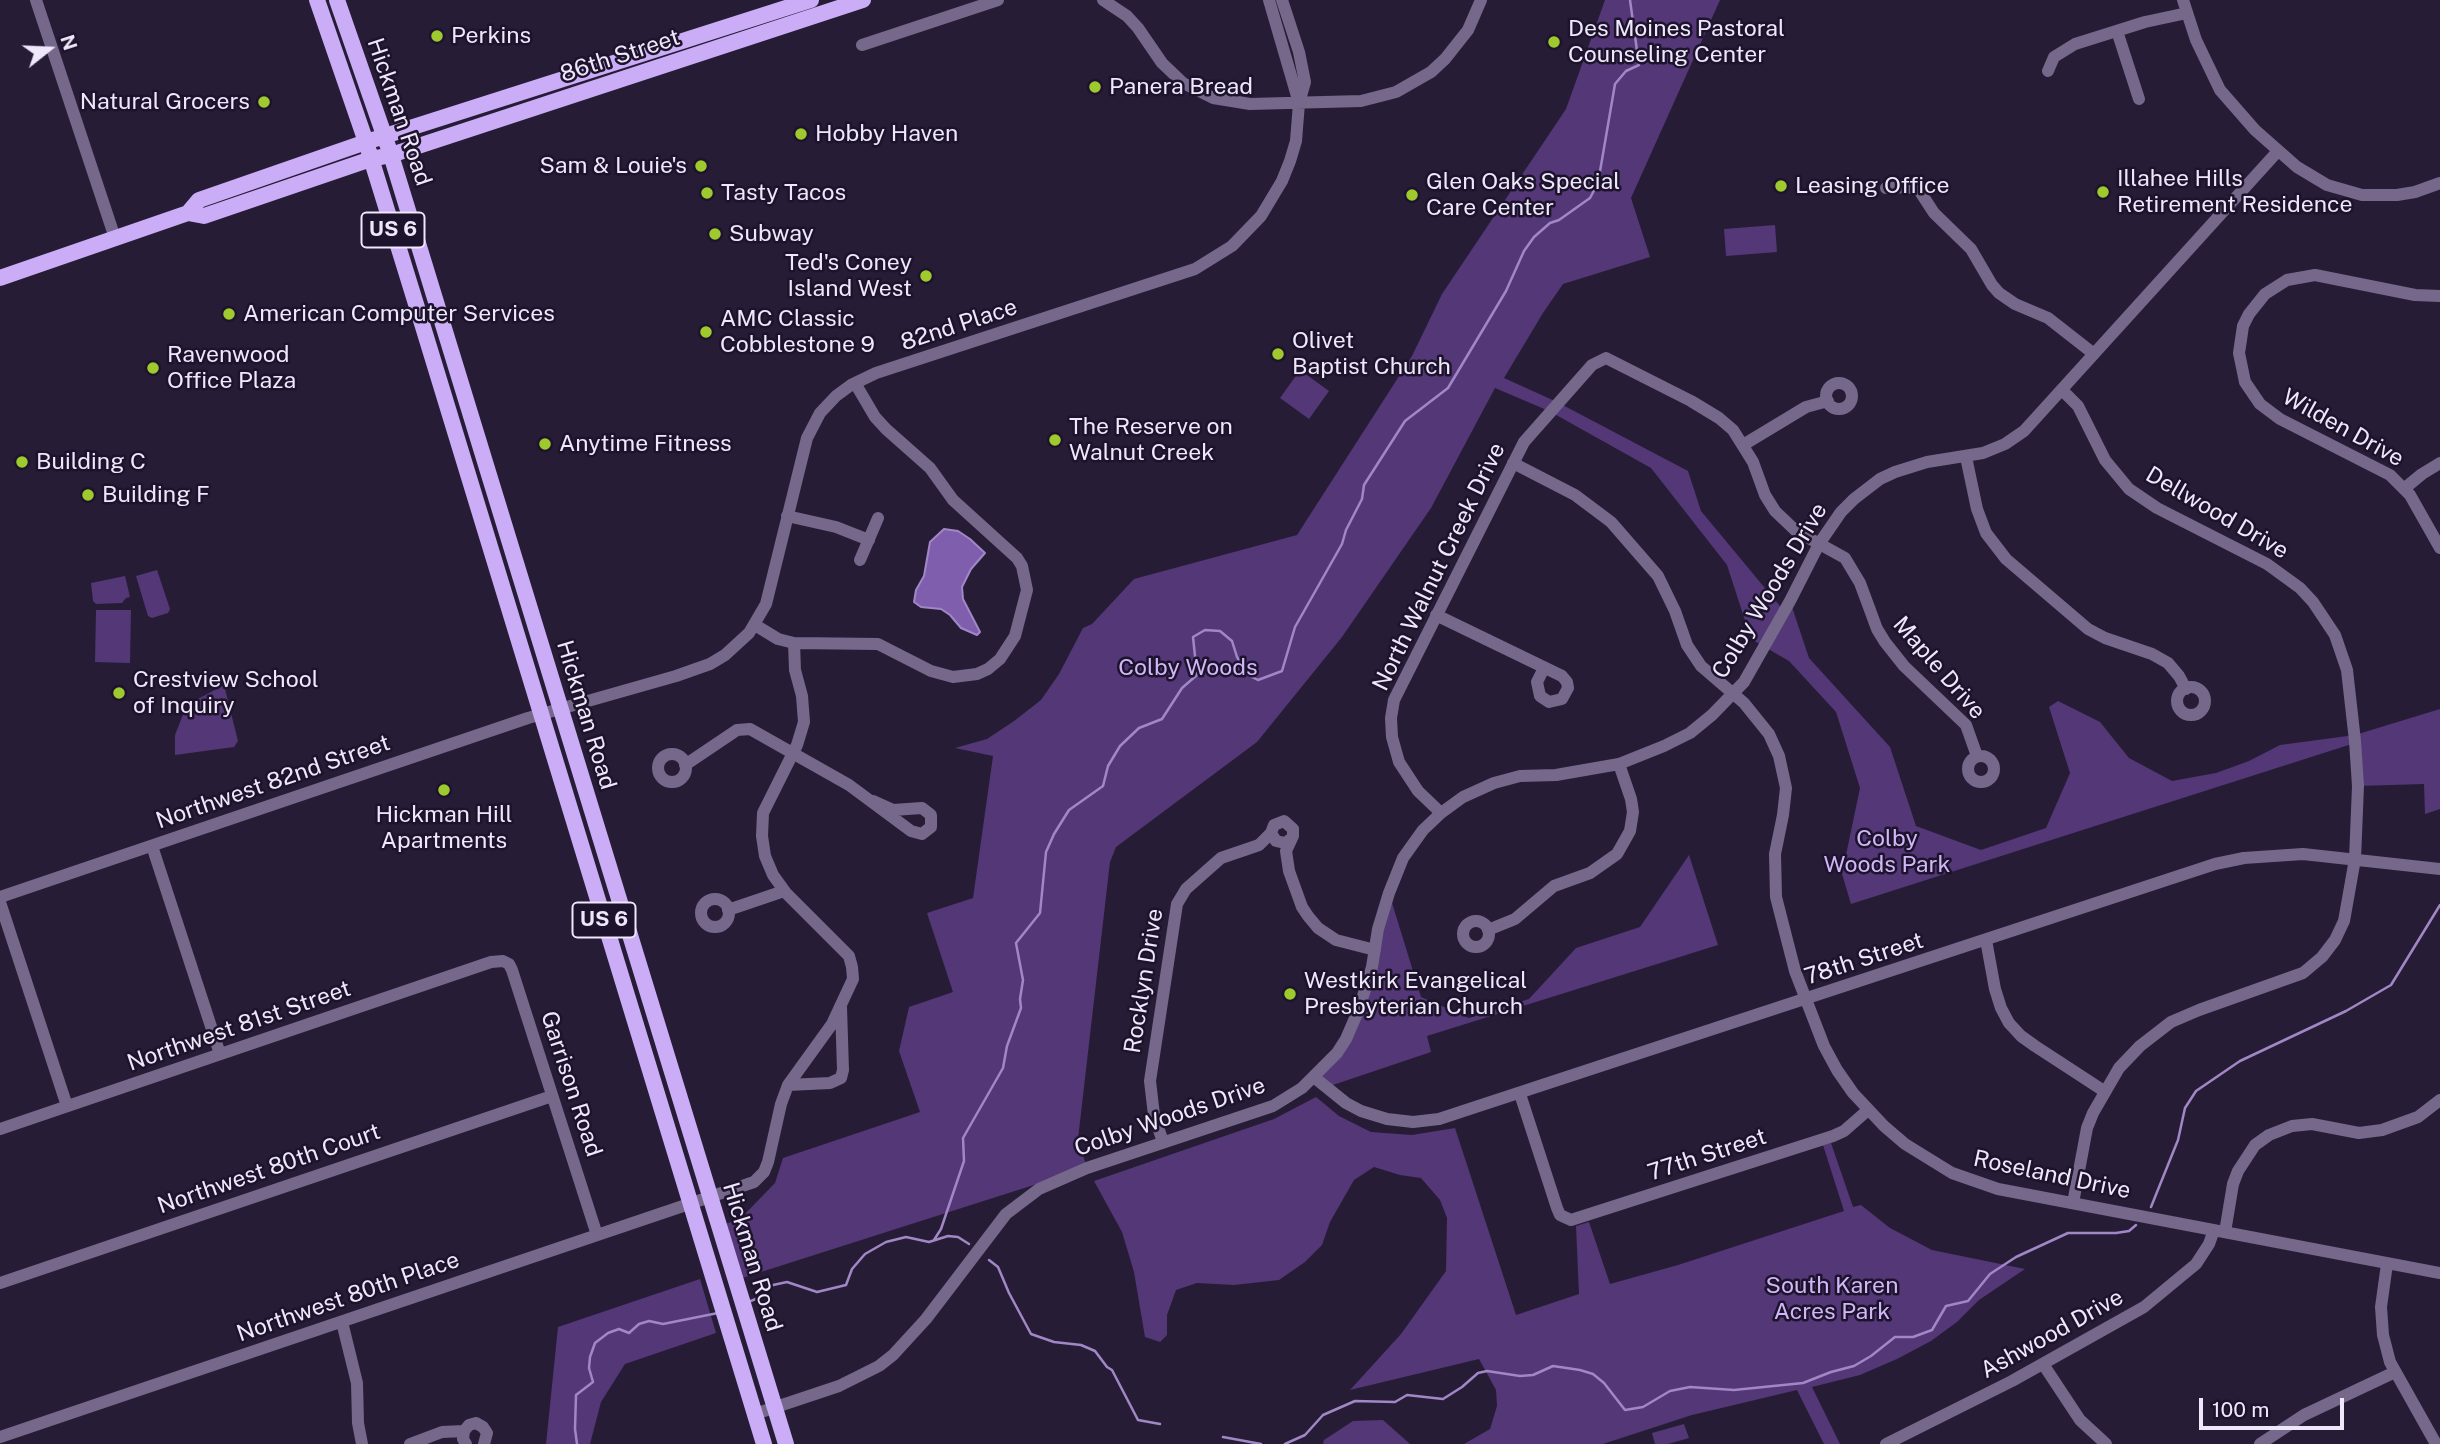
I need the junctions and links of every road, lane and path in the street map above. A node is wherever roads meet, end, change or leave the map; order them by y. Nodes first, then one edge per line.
1 (36, 0) edge
2 (317, 0) edge
3 (337, 0) edge
4 (811, 0) edge
5 (863, 0) edge
6 (998, 0) edge
7 (1103, 0) edge
8 (1269, 0) edge
9 (1282, 0) edge
10 (1481, 0) edge
11 (2185, 6) edge
12 (2117, 30) junction
13 (862, 45) dead end
14 (2048, 71) dead end
15 (2139, 99) dead end
16 (1299, 103) junction
17 (384, 137) junction
18 (366, 142) junction
19 (2278, 150) junction
20 (391, 155) junction
21 (371, 159) junction
22 (2440, 183) edge
23 (1886, 188) dead end
24 (188, 213) junction
25 (115, 238) junction
26 (0, 278) edge
27 (2440, 296) edge
28 (2094, 354) junction
29 (1606, 358) joint
30 (855, 383) junction
31 (2062, 390) junction
32 (1828, 401) dead end
33 (1744, 445) junction
34 (1966, 457) junction
35 (1513, 463) junction
36 (2440, 463) edge
37 (2405, 488) junction
38 (787, 516) junction
39 (878, 518) dead end
40 (869, 540) junction
41 (1819, 544) junction
42 (2440, 548) edge
43 (860, 560) dead end
44 (1436, 615) junction
45 (755, 625) junction
46 (794, 643) junction
47 (1544, 668) dead end
48 (2186, 689) dead end
49 (1733, 694) junction
50 (560, 709) junction
51 (542, 714) junction
52 (793, 754) junction
53 (1977, 756) dead end
54 (1619, 764) junction
55 (685, 765) dead end
56 (873, 801) dead end
57 (1441, 813) junction
58 (152, 846) junction
59 (2355, 859) junction
60 (2440, 869) edge
61 (784, 891) junction
62 (0, 900) edge
63 (728, 910) dead end
64 (1488, 930) dead end
65 (1986, 940) junction
66 (1374, 950) junction
67 (491, 962) joint
68 (1806, 1000) junction
69 (841, 1006) junction
70 (220, 1054) junction
71 (1315, 1078) junction
72 (788, 1085) junction
73 (2104, 1091) junction
74 (1520, 1094) junction
75 (552, 1096) junction
76 (2440, 1100) edge
77 (67, 1106) junction
78 (1868, 1110) junction
79 (0, 1129) edge
80 (1163, 1142) junction
81 (710, 1198) junction
82 (691, 1203) junction
83 (2073, 1203) junction
84 (2219, 1231) junction
85 (597, 1235) junction
86 (2387, 1264) junction
87 (2440, 1273) edge
88 (0, 1283) edge
89 (342, 1322) junction
90 (2043, 1364) junction
91 (2395, 1372) junction
92 (775, 1407) junction
93 (755, 1414) junction
94 (0, 1437) edge
95 (465, 1437) edge
96 (362, 1444) edge
97 (410, 1444) edge
98 (484, 1444) edge
99 (764, 1444) edge
100 (786, 1444) edge
101 (1885, 1444) edge
102 (2106, 1444) edge
103 (2260, 1444) edge
104 (2436, 1444) edge

1 - 25 street
2 - 18 main road, Hickman Road / US 6
3 - 17 main road, Hickman Road / US 6
4 - 17 main road, 86th Street
5 - 20 main road, 86th Street
6 - 13 street
7 - 16 street
8 - 16 street
9 - 16 street, 82nd Place
10 - 16 street
11 - 12 street
11 - 19 street
12 - 14 street
12 - 15 street
16 - 30 street, 82nd Place
17 - 18 main road, 86th Street
17 - 20 main road, Hickman Road / US 6
18 - 21 main road, Hickman Road / US 6
18 - 24 main road, 86th Street
19 - 22 street
19 - 28 street, Colby Woods Drive
20 - 21 main road, 86th Street
20 - 50 main road, Hickman Road / US 6
21 - 24 main road, 86th Street
21 - 51 main road, Hickman Road / US 6
23 - 28 street
24 - 25 main road
25 - 26 main road
27 - 37 street, Wilden Drive
28 - 31 street, Colby Woods Drive
29 - 33 street, Maple Drive
29 - 35 street, North Walnut Creek Drive
30 - 38 street, 82nd Place
30 - 46 street
31 - 34 street, Colby Woods Drive
31 - 59 street, Dellwood Drive
32 - 33 street
33 - 41 street, Maple Drive
34 - 41 street, Colby Woods Drive
34 - 48 street
35 - 44 street, North Walnut Creek Drive
35 - 49 street, Roseland Drive
36 - 37 street
37 - 42 street, Wilden Drive
38 - 40 street
38 - 45 street, 82nd Place
39 - 40 street
40 - 43 street
41 - 49 street, Colby Woods Drive
41 - 53 street, Maple Drive
44 - 47 street
44 - 57 street, North Walnut Creek Drive
45 - 46 street
45 - 50 street, 82nd Place
46 - 52 street
49 - 54 street, Colby Woods Drive
49 - 68 street, Roseland Drive
50 - 51 street, Northwest 82nd Street
50 - 81 main road, Hickman Road / US 6
51 - 58 street, Northwest 82nd Street
51 - 82 main road, Hickman Road / US 6
52 - 55 street
52 - 56 street
52 - 61 street
54 - 57 street, Colby Woods Drive
54 - 64 street
57 - 66 street, Colby Woods Drive
58 - 62 street, Northwest 82nd Street
58 - 70 street
59 - 60 street, 78th Street
59 - 65 street, 78th Street
59 - 73 street, Dellwood Drive
61 - 63 street
61 - 69 street
62 - 77 street
65 - 68 street, 78th Street
65 - 73 street
66 - 71 street, Colby Woods Drive
66 - 80 street, Rocklyn Drive
67 - 70 street, Northwest 81st Street
67 - 75 street, Garrison Road
68 - 74 street, 78th Street
68 - 78 street, Roseland Drive
69 - 72 street
69 - 72 street
70 - 77 street, Northwest 81st Street
71 - 74 street, 78th Street
71 - 80 street, Colby Woods Drive
72 - 81 street, Northwest 80th Place
73 - 83 street, Dellwood Drive
74 - 78 street, 77th Street
75 - 85 street, Garrison Road
75 - 88 street, Northwest 80th Court
76 - 84 street, Ashwood Drive
77 - 79 street, Northwest 81st Street
78 - 83 street, Roseland Drive
80 - 92 street, Colby Woods Drive
81 - 82 street, Northwest 80th Place
81 - 92 main road, Hickman Road / US 6
82 - 85 street, Northwest 80th Place
82 - 93 main road, Hickman Road / US 6
83 - 84 street, Roseland Drive
84 - 86 street, Roseland Drive
84 - 90 street, Ashwood Drive
85 - 89 street, Northwest 80th Place
86 - 87 street, Roseland Drive
86 - 91 street
89 - 94 street, Northwest 80th Place
89 - 96 street
90 - 101 street, Ashwood Drive
90 - 102 street
91 - 103 street
91 - 104 street
92 - 93 street, Colby Woods Drive
92 - 100 main road, Hickman Road / US 6
93 - 99 main road, Hickman Road / US 6
95 - 97 street
95 - 98 street

